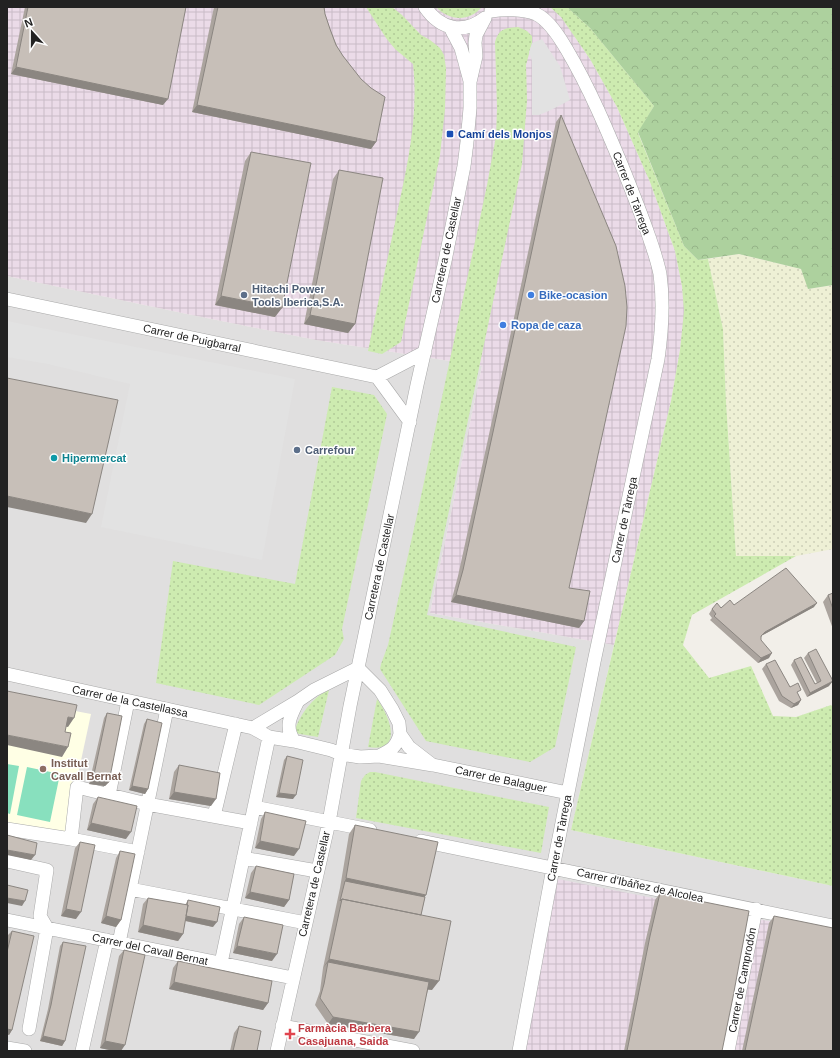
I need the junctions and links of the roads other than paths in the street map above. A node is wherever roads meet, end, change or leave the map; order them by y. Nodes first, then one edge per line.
1 (425, 7) edge
2 (534, 11) edge
3 (489, 12) edge
4 (450, 27) junction
5 (470, 82) junction
6 (7, 299) edge
7 (425, 352) junction
8 (377, 377) junction
9 (410, 422) junction
10 (358, 668) junction
11 (7, 674) edge
12 (128, 701) junction
13 (298, 701) junction
14 (167, 709) junction
15 (236, 724) junction
16 (253, 728) junction
17 (400, 734) junction
18 (269, 736) junction
19 (294, 740) junction
20 (341, 754) junction
21 (379, 756) junction
22 (433, 765) junction
23 (568, 793) junction
24 (110, 794) junction
25 (147, 804) junction
26 (254, 807) junction
27 (214, 816) junction
28 (329, 822) junction
29 (251, 823) junction
30 (7, 829) edge
31 (380, 832) edge
32 (70, 839) junction
33 (411, 839) edge
34 (138, 852) junction
35 (243, 858) junction
36 (7, 861) edge
37 (553, 868) junction
38 (318, 871) junction
39 (130, 889) junction
40 (756, 909) junction
41 (232, 910) junction
42 (7, 920) edge
43 (306, 923) junction
44 (833, 926) edge
45 (47, 928) junction
46 (113, 941) junction
47 (220, 963) junction
48 (293, 978) junction
49 (282, 1026) junction
50 (29, 1029) dead end
51 (7, 1048) edge
52 (25, 1051) edge
53 (82, 1051) edge
54 (277, 1051) edge
55 (412, 1051) edge
56 (519, 1051) edge
57 (728, 1051) edge

1 - 4 street
2 - 3 street, Carrer de Tàrrega
2 - 23 street, Carrer de Tàrrega
3 - 4 street
3 - 5 street, Carretera de Castellar
4 - 5 street, Carretera de Castellar
5 - 7 street, Carretera de Castellar
6 - 8 street, Carrer de Puigbarral
7 - 8 street
7 - 9 street, Carretera de Castellar
8 - 9 street
9 - 10 street, Carretera de Castellar
10 - 13 street
10 - 17 street, Carrer de Balaguer
10 - 20 street, Carretera de Castellar
11 - 12 street, Carrer de la Castellassa
12 - 14 street, Carrer de la Castellassa
12 - 24 street
13 - 16 street
13 - 19 street
14 - 15 street, Carrer de la Castellassa
14 - 25 street
15 - 16 street, Carrer de la Castellassa
15 - 27 street
16 - 18 street, Carrer de la Castellassa
17 - 21 street, Carrer de Balaguer
17 - 22 street, Carrer de Balaguer
18 - 19 street, Carrer de la Castellassa
18 - 26 street
19 - 20 street, Carrer de la Castellassa
20 - 21 street, Carrer de Balaguer
20 - 28 street, Carretera de Castellar
21 - 22 street, Carrer de Balaguer
22 - 23 street, Carrer de Balaguer
23 - 37 street, Carrer de Tàrrega
24 - 25 street
24 - 32 street
25 - 27 street
25 - 34 street
26 - 28 street
26 - 29 street
27 - 29 street
28 - 31 street
28 - 38 street, Carretera de Castellar
29 - 35 street
30 - 32 street
32 - 34 street
33 - 37 street, Carrer d'Ibáñez de Alcolea
34 - 39 street
35 - 38 street
35 - 41 street
36 - 45 street
37 - 40 street, Carrer d'Ibáñez de Alcolea
37 - 56 street, Carrer de Tàrrega
38 - 43 street, Carretera de Castellar
39 - 41 street
39 - 46 street
40 - 44 street, Carrer d'Ibáñez de Alcolea
40 - 57 street, Carrer de Camprodón
41 - 43 street
41 - 47 street
42 - 45 street, Carrer del Cavall Bernat
43 - 48 street, Carretera de Castellar
45 - 46 street, Carrer del Cavall Bernat
45 - 50 street
46 - 47 street, Carrer del Cavall Bernat
46 - 53 street
47 - 48 street, Carrer del Cavall Bernat
48 - 49 street, Carretera de Castellar
49 - 54 street, Carretera de Castellar
49 - 55 street
51 - 52 street

